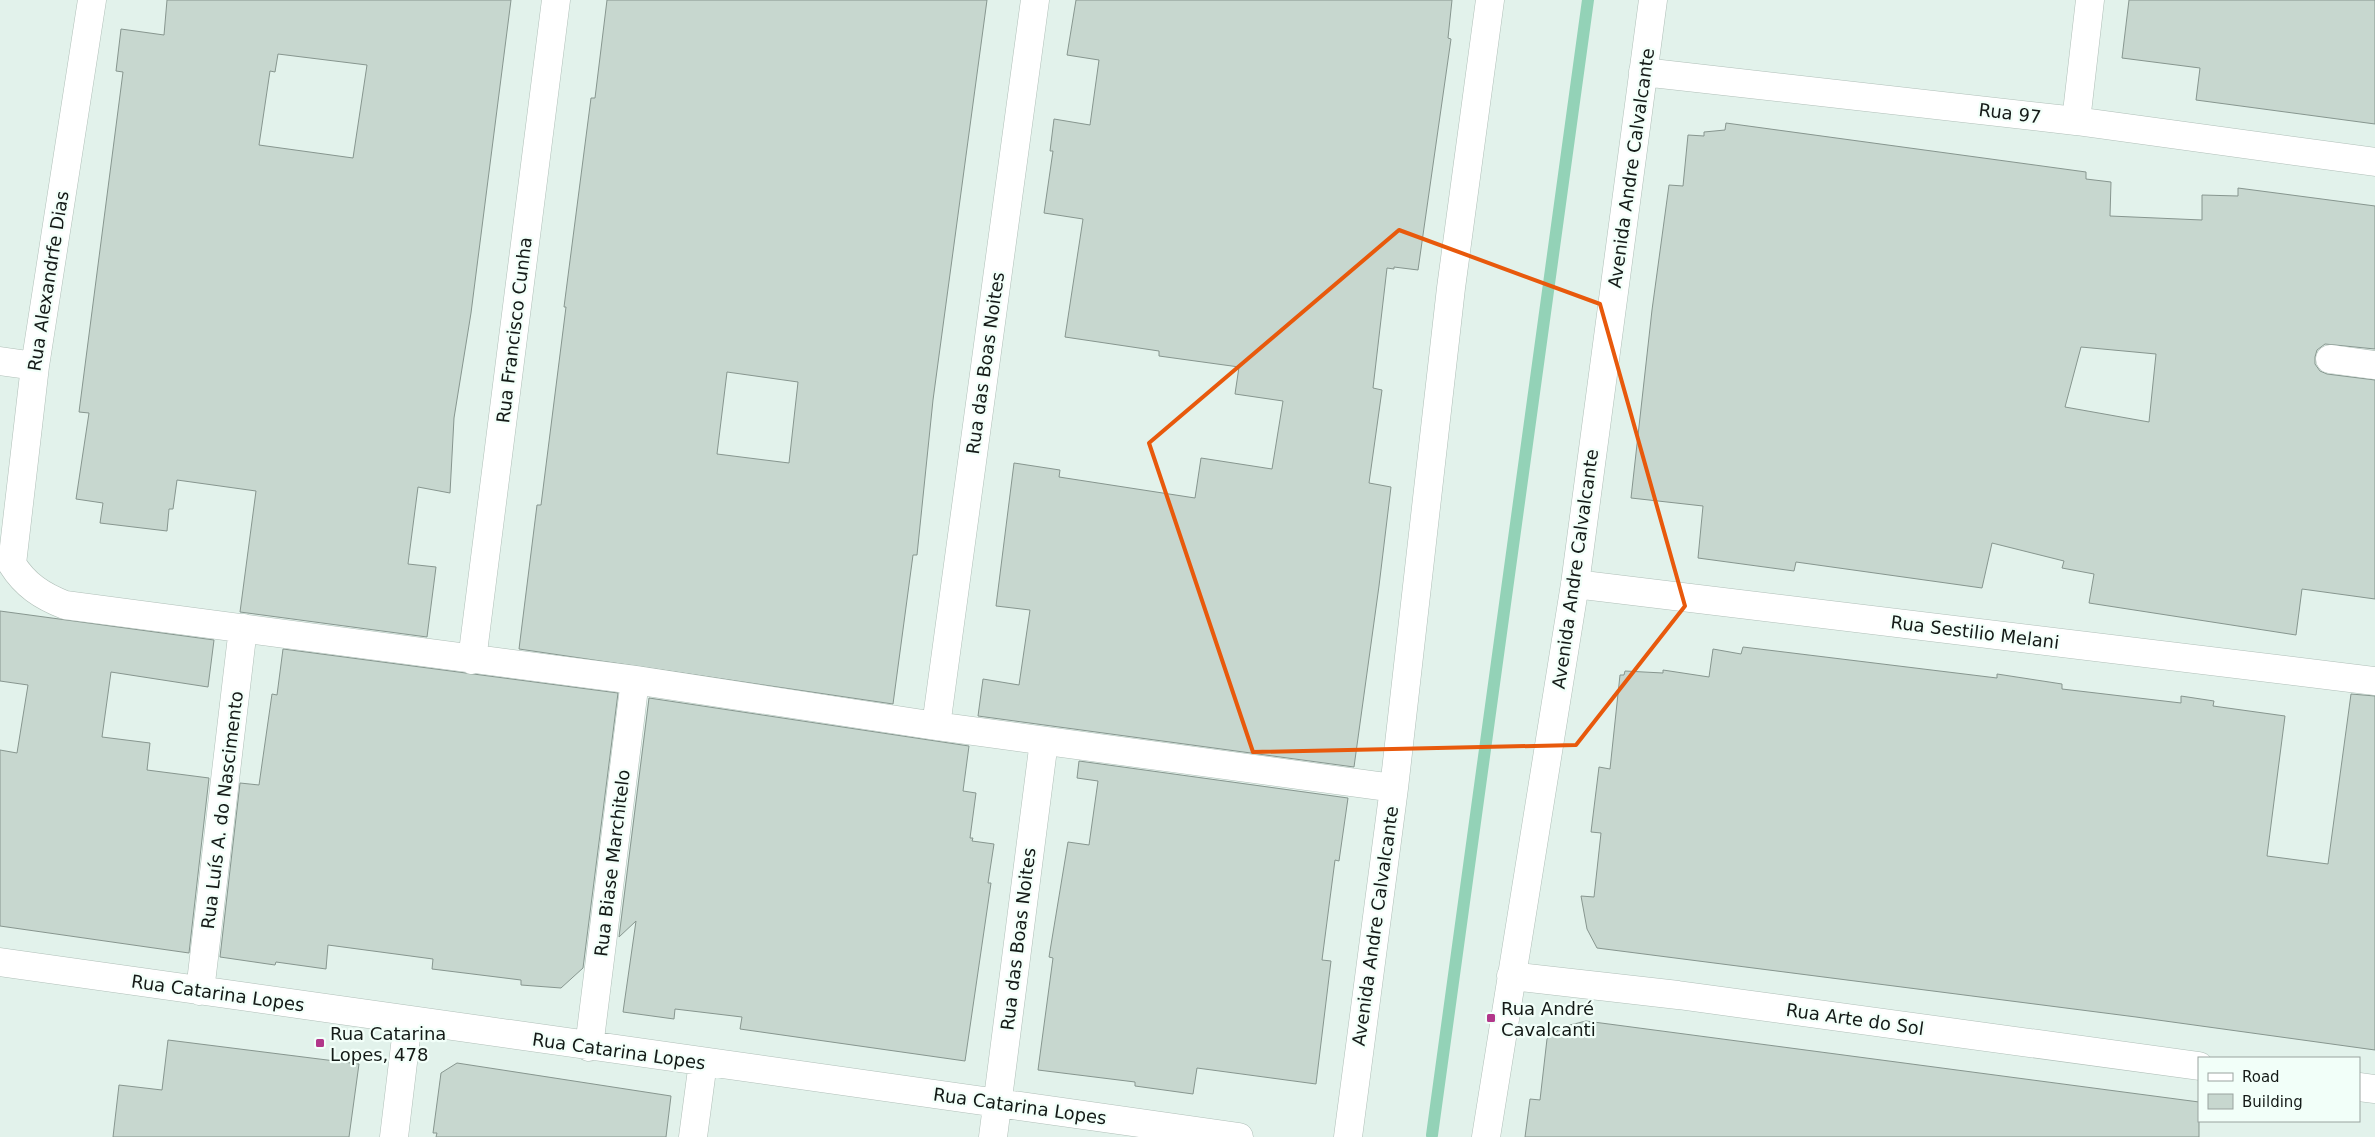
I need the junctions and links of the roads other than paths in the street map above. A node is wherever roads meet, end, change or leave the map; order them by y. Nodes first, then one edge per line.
1 (92, 0) edge
2 (556, 0) edge
3 (1035, 0) edge
4 (1490, 0) edge
5 (1653, 0) edge
6 (2090, 0) edge
7 (1644, 72) junction
8 (2076, 121) junction
9 (2375, 162) edge
10 (2330, 360) dead end
11 (0, 361) edge
12 (2375, 365) edge
13 (35, 366) junction
14 (1575, 584) junction
15 (243, 628) junction
16 (472, 660) junction
17 (635, 680) junction
18 (2375, 681) edge
19 (936, 726) junction
20 (1044, 741) junction
21 (1394, 788) junction
22 (0, 962) edge
23 (1510, 976) junction
24 (200, 991) junction
25 (408, 1021) junction
26 (589, 1046) junction
27 (703, 1062) junction
28 (2198, 1066) edge
29 (2360, 1087) edge
30 (2375, 1090) edge
31 (997, 1102) junction
32 (394, 1137) edge
33 (693, 1137) edge
34 (992, 1137) edge
35 (1239, 1137) edge
36 (1348, 1137) edge
37 (1486, 1137) edge

1 - 13 street, Rua Alexandrfe Dias
2 - 16 street, Rua Francisco Cunha
3 - 19 street, Rua das Boas Noites
4 - 21 street, Avenida Andre Calvalcante
5 - 7 street, Avenida Andre Calvalcante
6 - 8 street
7 - 8 street, Rua 97
7 - 14 street, Avenida Andre Calvalcante
8 - 9 street, Rua 97
10 - 12 street
11 - 13 street
13 - 15 street, Rua Alexandrfe Dias
14 - 18 street, Rua Sestilio Melani
14 - 23 street, Avenida Andre Calvalcante
15 - 16 street
15 - 24 street, Rua Luís A. do Nascimento
16 - 17 street
17 - 19 street
17 - 26 street, Rua Biase Marchitelo
19 - 20 street
20 - 21 street
20 - 31 street, Rua das Boas Noites
21 - 36 street, Avenida Andre Calvalcante
22 - 24 street, Rua Catarina Lopes
23 - 28 street, Rua Arte do Sol
23 - 37 street, Avenida Andre Calvalcante
24 - 25 street, Rua Catarina Lopes
25 - 26 street, Rua Catarina Lopes
25 - 32 street
26 - 27 street, Rua Catarina Lopes
27 - 31 street, Rua Catarina Lopes
27 - 33 street
29 - 30 street
31 - 34 street, Rua das Boas Noites
31 - 35 street, Rua Catarina Lopes

